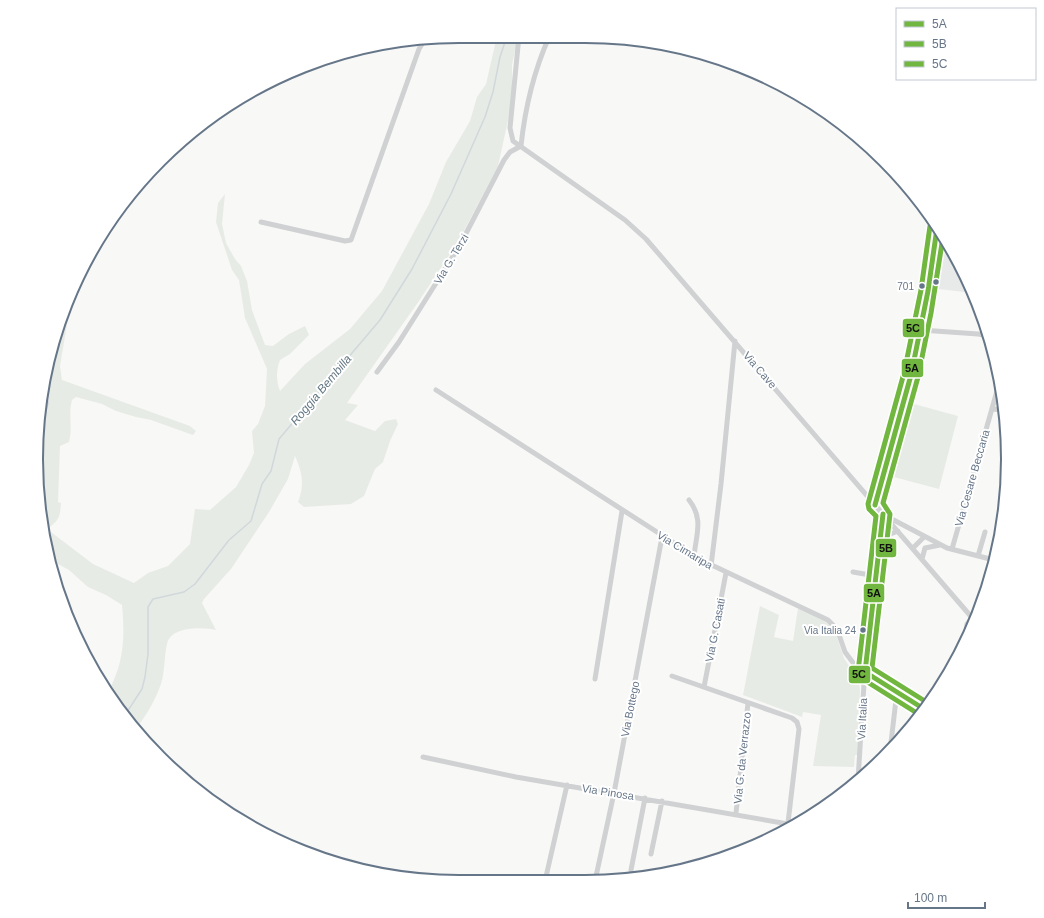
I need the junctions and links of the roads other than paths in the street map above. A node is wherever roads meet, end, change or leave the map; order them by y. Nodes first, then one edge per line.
1 (517, 43) edge
2 (547, 43) edge
3 (421, 45) edge
4 (521, 146) junction
5 (261, 222) dead end
6 (936, 236) edge
7 (921, 330) junction
8 (982, 335) edge
9 (735, 341) junction
10 (377, 372) dead end
11 (436, 390) dead end
12 (996, 396) edge
13 (992, 410) junction
14 (998, 410) edge
15 (689, 500) dead end
16 (875, 505) junction
17 (622, 511) junction
18 (884, 515) junction
19 (898, 531) junction
20 (985, 532) dead end
21 (662, 537) junction
22 (924, 537) junction
23 (880, 542) junction
24 (941, 545) junction
25 (913, 548) junction
26 (952, 549) junction
27 (694, 556) junction
28 (978, 556) junction
29 (922, 559) junction
30 (989, 559) edge
31 (711, 566) junction
32 (853, 572) dead end
33 (726, 573) junction
34 (876, 576) junction
35 (970, 615) edge
36 (865, 672) junction
37 (672, 676) dead end
38 (595, 680) dead end
39 (704, 687) junction
40 (897, 691) junction
41 (748, 703) junction
42 (919, 706) edge
43 (891, 740) edge
44 (423, 757) dead end
45 (858, 772) edge
46 (568, 786) junction
47 (614, 793) junction
48 (645, 798) junction
49 (662, 801) junction
50 (736, 814) junction
51 (786, 823) edge
52 (787, 823) edge
53 (651, 854) dead end
54 (631, 870) dead end
55 (546, 875) edge
56 (595, 875) edge

1 - 4 street, Via Cave
2 - 4 street
3 - 5 street
4 - 9 street, Via Cave
4 - 10 street, Via G. Terzi
6 - 7 street
7 - 8 street
7 - 16 street
9 - 16 street, Via Cave
9 - 31 street
11 - 17 street, Via Cimaripa
12 - 13 street, Via Cesare Beccaria
13 - 14 street
13 - 26 street, Via Cesare Beccaria
15 - 27 street
16 - 18 street, Via Cave
17 - 21 street, Via Cimaripa
17 - 38 street
18 - 19 street, Via Cave
18 - 22 street
18 - 23 street, Via Italia
19 - 23 street
19 - 25 street, Via Cave
20 - 28 street
21 - 27 street, Via Cimaripa
21 - 47 street, Via Bottego
22 - 24 street
22 - 25 street
23 - 34 street, Via Italia
24 - 26 street
24 - 29 street
25 - 29 street, Via Cave
26 - 28 street
27 - 31 street, Via Cimaripa
28 - 30 street
29 - 35 street, Via Cave
31 - 33 street, Via Cimaripa
32 - 34 street
33 - 36 street, Via Cimaripa
33 - 39 street, Via G. Casati
34 - 36 street, Via Italia
36 - 40 street, Via Cimaripa
36 - 45 street, Via Italia
37 - 39 street
39 - 41 street
40 - 42 street, Via Cimaripa
40 - 43 street
41 - 50 street, Via G. da Verrazzo
41 - 52 street
44 - 46 street, Via Pinosa
46 - 47 street, Via Pinosa
46 - 55 street
47 - 48 street, Via Pinosa
47 - 56 street, Via Bottego
48 - 49 street, Via Pinosa
48 - 54 street
49 - 50 street, Via Pinosa
49 - 53 street
50 - 51 street, Via Pinosa

